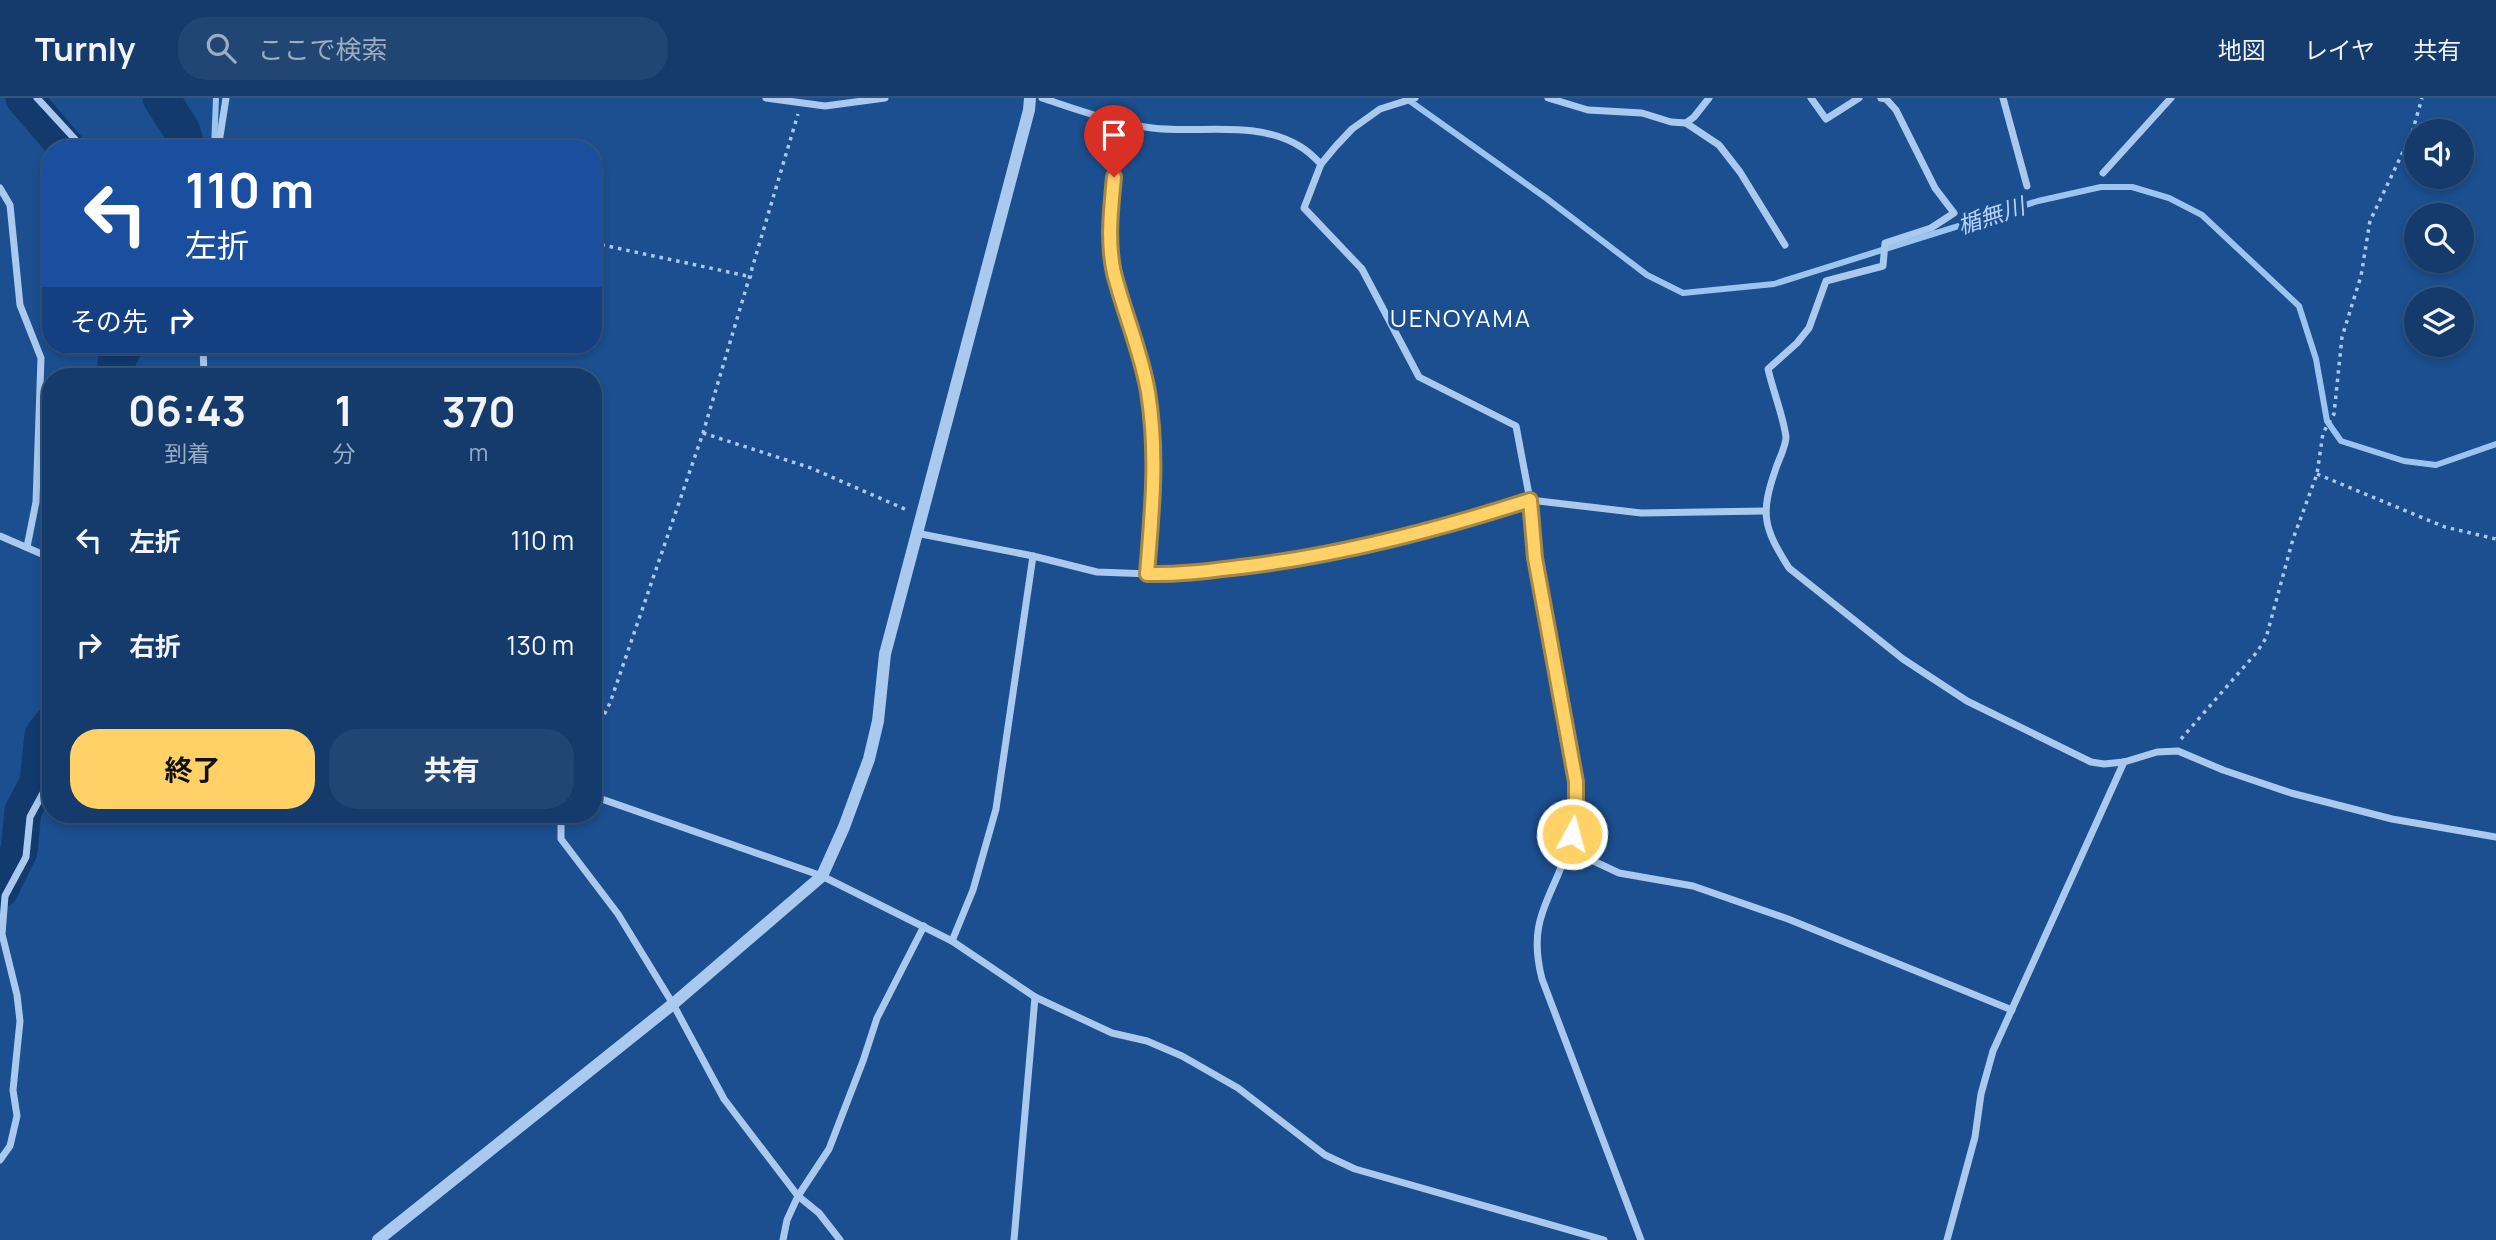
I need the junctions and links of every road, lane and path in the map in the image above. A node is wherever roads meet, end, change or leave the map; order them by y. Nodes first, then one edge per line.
1 (37, 98) edge
2 (226, 98) edge
3 (766, 98) edge
4 (885, 98) edge
5 (1030, 98) edge
6 (1042, 98) edge
7 (1415, 98) edge
8 (1548, 98) edge
9 (1709, 98) edge
10 (1811, 98) edge
11 (1859, 98) edge
12 (1881, 98) edge
13 (2003, 98) edge
14 (2171, 98) edge
15 (2422, 98) edge
16 (792, 99) edge
17 (802, 102) junction
18 (1120, 123) junction
19 (1686, 123) junction
20 (76, 140) edge
21 (219, 140) edge
22 (1321, 164) junction
23 (2103, 173) dead end
24 (2027, 186) dead end
25 (0, 188) edge
26 (602, 245) edge
27 (1785, 245) dead end
28 (752, 276) junction
29 (703, 433) junction
30 (2317, 474) junction
31 (1530, 500) junction
32 (1764, 511) junction
33 (920, 516) junction
34 (915, 533) junction
35 (0, 537) edge
36 (2496, 539) edge
37 (27, 547) junction
38 (42, 554) edge
39 (1032, 556) junction
40 (1147, 574) junction
41 (602, 719) edge
42 (2170, 751) junction
43 (2124, 762) junction
44 (42, 795) edge
45 (602, 799) edge
46 (561, 823) edge
47 (2496, 837) edge
48 (1568, 849) junction
49 (822, 876) junction
50 (924, 926) junction
51 (952, 941) junction
52 (1035, 997) junction
53 (673, 1004) junction
54 (2011, 1010) junction
55 (0, 1160) edge
56 (798, 1196) junction
57 (378, 1240) edge
58 (783, 1240) edge
59 (840, 1240) edge
60 (1014, 1240) edge
61 (1604, 1240) edge
62 (1641, 1240) edge
63 (1947, 1240) edge

1 - 20 street
2 - 21 street
3 - 16 street
4 - 17 street
5 - 33 street
6 - 18 street
7 - 22 street
8 - 19 street
9 - 19 street
10 - 11 street
12 - 32 street
13 - 24 street
14 - 23 street
15 - 30 path
16 - 17 street
17 - 28 path
18 - 22 street
18 - 40 street
19 - 27 street
22 - 31 street
25 - 37 street
26 - 28 path
28 - 29 path
29 - 33 path
29 - 41 path
30 - 36 path
30 - 42 path
31 - 32 street
31 - 40 street
31 - 48 street
32 - 43 street
33 - 34 street
34 - 39 street
34 - 49 street
35 - 37 street
37 - 38 street
39 - 40 street
39 - 51 street
42 - 43 street
42 - 47 street
43 - 54 street
44 - 55 street
45 - 49 street
46 - 53 street
48 - 54 street
48 - 62 street
49 - 50 street
49 - 53 street
50 - 51 street
50 - 56 street
51 - 52 street
52 - 60 street
52 - 61 street
53 - 56 street
53 - 57 street
54 - 63 street
56 - 58 street
56 - 59 street

